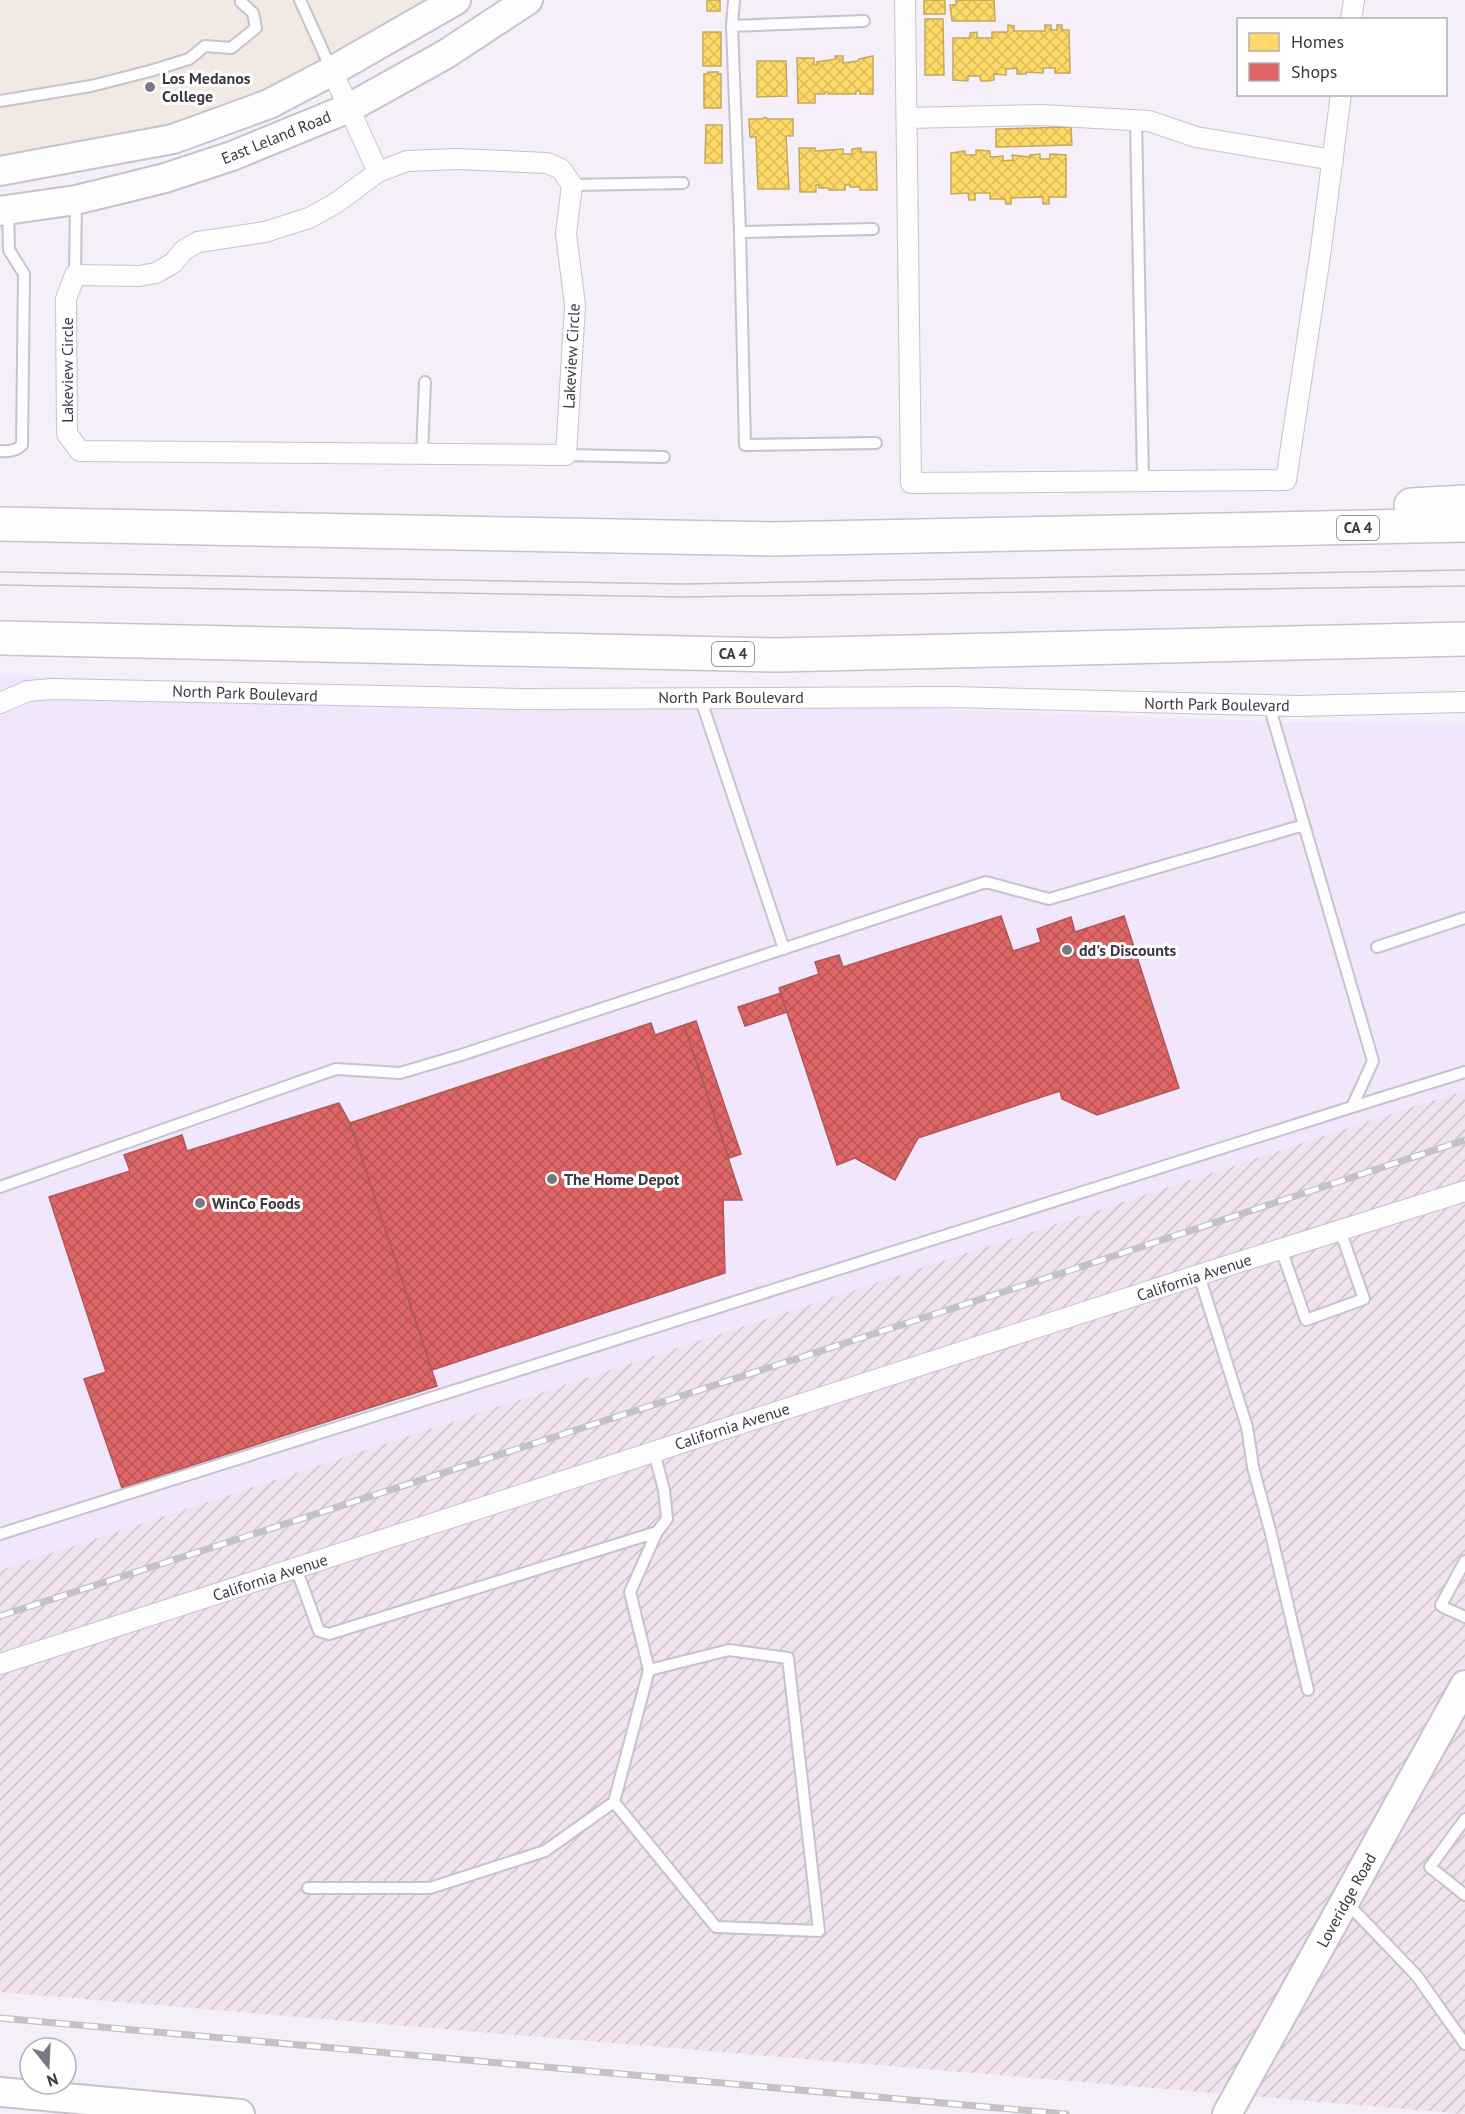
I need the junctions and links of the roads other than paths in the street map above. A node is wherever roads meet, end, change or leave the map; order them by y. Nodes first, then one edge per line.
1 (300, 0) edge
2 (456, 0) edge
3 (528, 0) edge
4 (734, 0) edge
5 (905, 0) edge
6 (1354, 0) edge
7 (241, 2) dead end
8 (1351, 18) edge
9 (864, 21) dead end
10 (732, 26) junction
11 (332, 71) junction
12 (1341, 96) edge
13 (0, 101) edge
14 (349, 108) junction
15 (907, 118) junction
16 (1136, 120) junction
17 (1333, 160) junction
18 (0, 171) edge
19 (378, 172) junction
20 (683, 183) dead end
21 (572, 185) junction
22 (76, 200) junction
23 (4, 210) edge
24 (873, 230) dead end
25 (740, 232) junction
26 (75, 275) junction
27 (425, 382) dead end
28 (876, 443) dead end
29 (0, 451) edge
30 (422, 454) junction
31 (566, 455) junction
32 (664, 457) dead end
33 (1143, 481) junction
34 (1465, 502) edge
35 (0, 524) edge
36 (1465, 525) edge
37 (1250, 530) junction
38 (0, 638) edge
39 (1465, 639) edge
40 (700, 698) junction
41 (1465, 702) edge
42 (0, 703) edge
43 (1269, 705) junction
44 (1304, 825) junction
45 (1465, 918) edge
46 (1377, 947) dead end
47 (784, 949) junction
48 (1465, 1072) edge
49 (1352, 1107) junction
50 (0, 1187) edge
51 (1465, 1191) edge
52 (1340, 1230) junction
53 (1281, 1249) junction
54 (1199, 1275) junction
55 (654, 1452) junction
56 (657, 1532) junction
57 (0, 1534) edge
58 (1465, 1560) edge
59 (296, 1568) junction
60 (1465, 1617) edge
61 (0, 1664) edge
62 (649, 1670) junction
63 (1308, 1690) dead end
64 (1464, 1691) edge
65 (614, 1802) junction
66 (1465, 1819) edge
67 (308, 1887) dead end
68 (1465, 1895) edge
69 (1345, 1900) junction
70 (1465, 2044) edge
71 (0, 2092) edge
72 (240, 2114) edge
73 (1227, 2114) edge

1 - 11 lane
2 - 11 main road, East Leland Road
3 - 14 main road, East Leland Road
4 - 10 lane
5 - 15 street
6 - 8 street
7 - 13 lane
9 - 10 lane
10 - 25 lane
11 - 14 street
11 - 18 main road, East Leland Road
12 - 17 street
14 - 19 street
14 - 22 main road, East Leland Road
15 - 16 street
15 - 33 street
16 - 17 street
16 - 33 lane
17 - 33 street
19 - 21 street
19 - 26 street
20 - 21 lane
21 - 31 street, Lakeview Circle
22 - 23 main road, East Leland Road
22 - 26 lane
23 - 29 lane
24 - 25 lane
25 - 28 lane
26 - 30 street, Lakeview Circle
27 - 30 lane
30 - 31 street, Lakeview Circle
31 - 32 lane, Lakeview Circle
34 - 37 highway
35 - 37 highway, CA 4
36 - 37 highway, CA 4
38 - 39 highway, CA 4
40 - 42 street, North Park Boulevard
40 - 43 street, North Park Boulevard
40 - 47 lane
41 - 43 street, North Park Boulevard
43 - 44 lane
44 - 47 lane
44 - 49 lane
45 - 46 lane
47 - 50 lane
48 - 49 lane
49 - 57 lane
51 - 52 street, California Avenue
52 - 53 street, California Avenue
52 - 53 lane
53 - 54 street, California Avenue
54 - 55 street, California Avenue
54 - 63 lane
55 - 56 lane
55 - 59 street, California Avenue
56 - 59 lane
56 - 62 lane
58 - 60 lane
59 - 61 street, California Avenue
62 - 65 lane
62 - 65 lane
64 - 69 main road, Loveridge Road
65 - 67 lane
66 - 68 lane
69 - 70 lane
69 - 73 main road, Loveridge Road
71 - 72 main road

